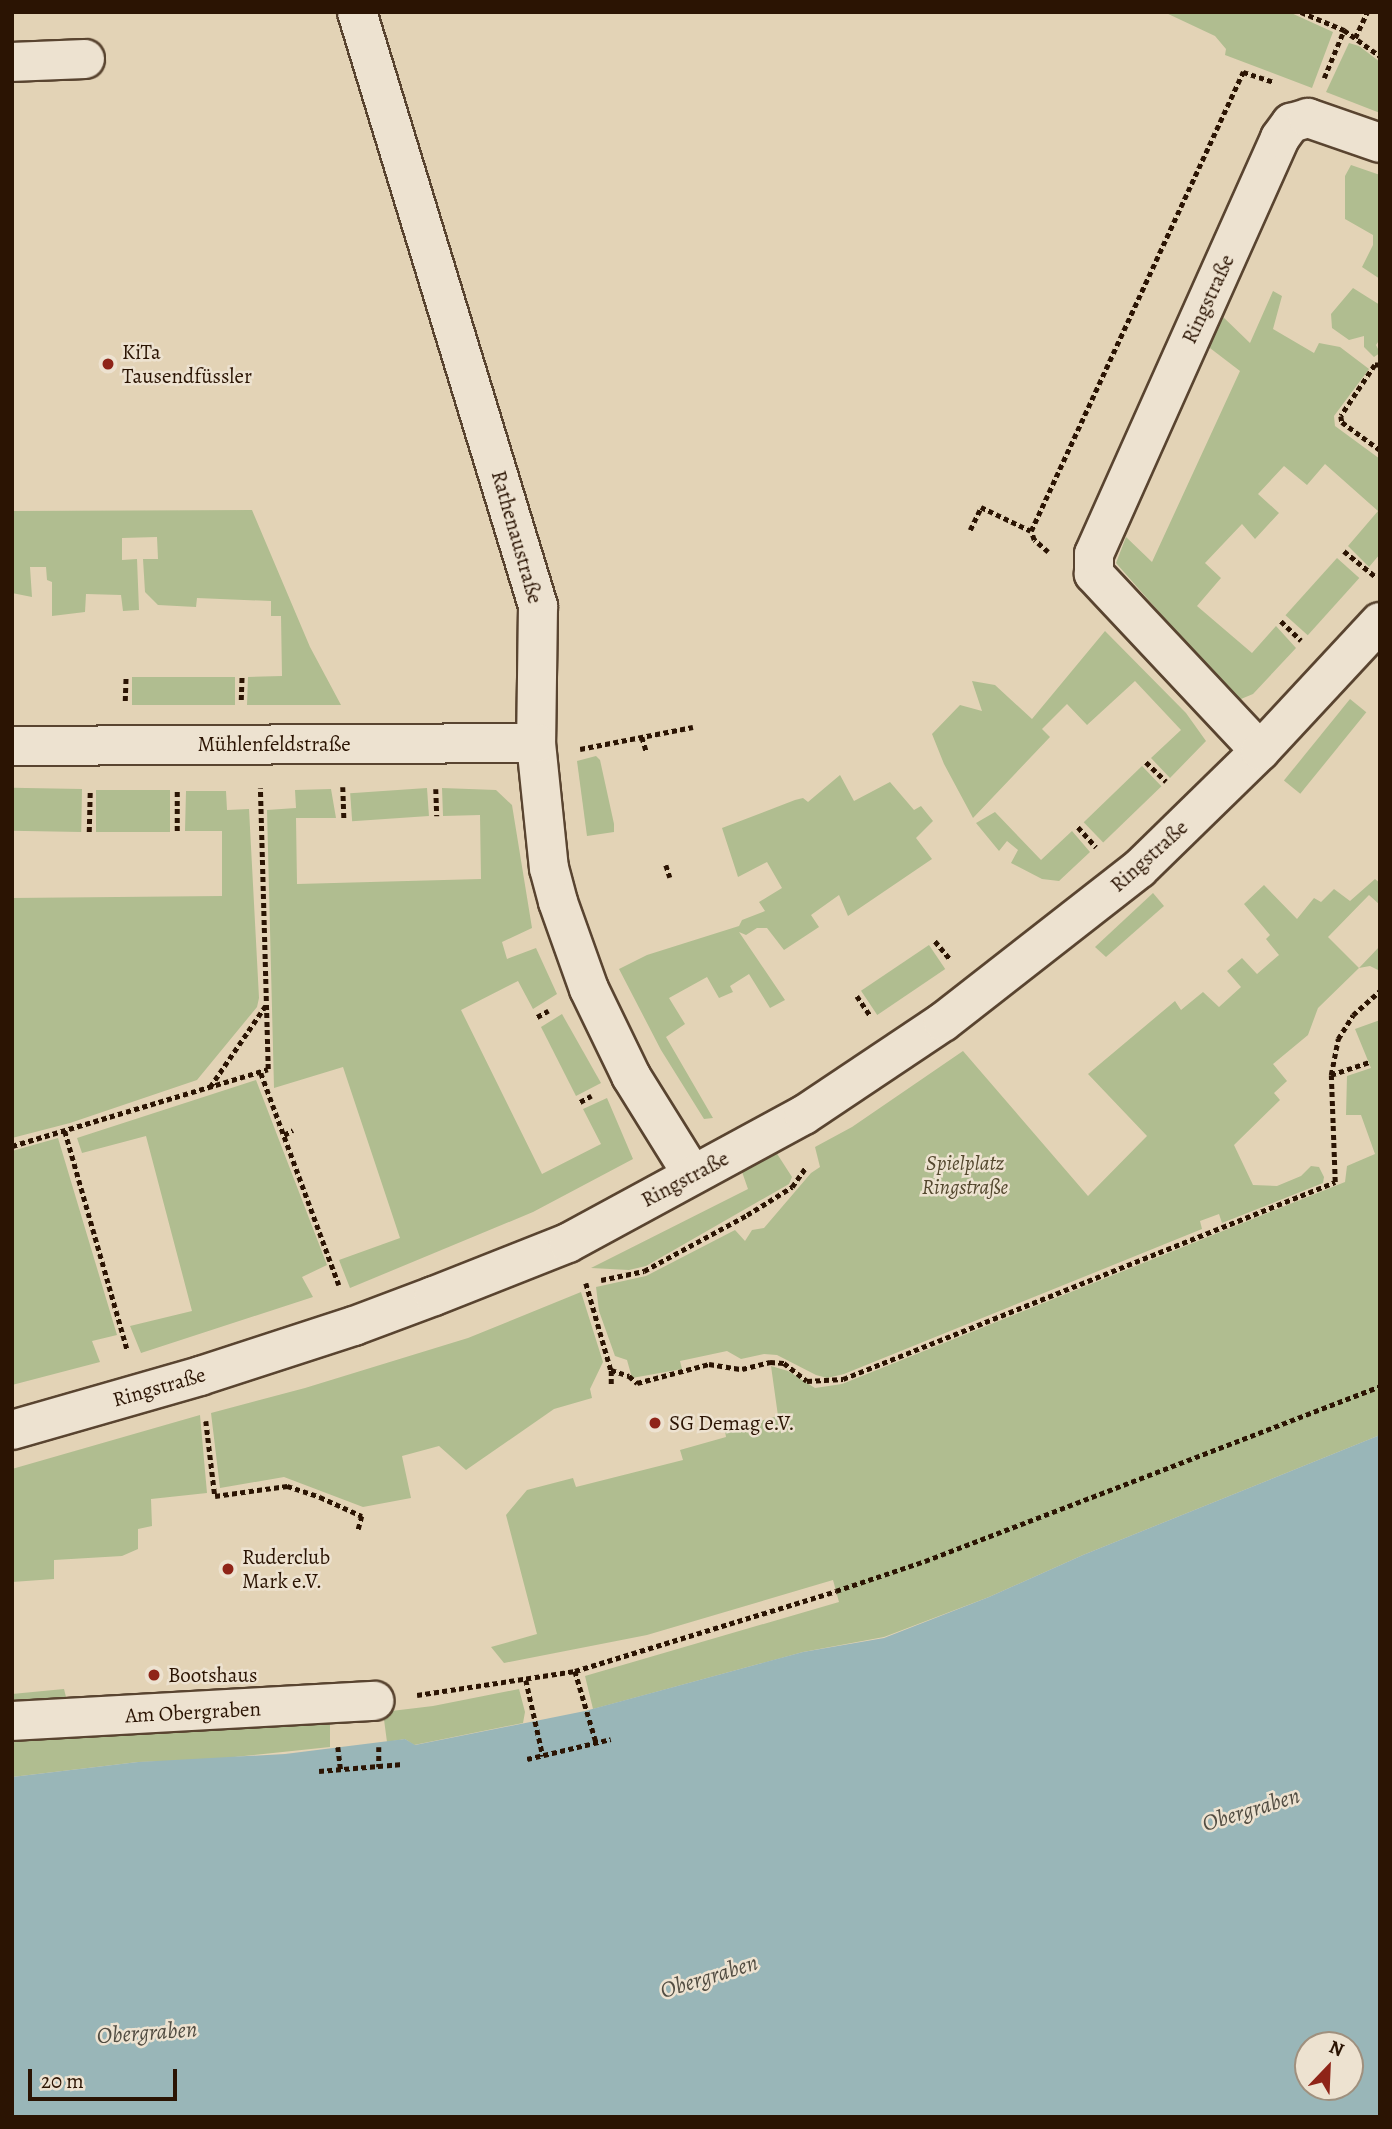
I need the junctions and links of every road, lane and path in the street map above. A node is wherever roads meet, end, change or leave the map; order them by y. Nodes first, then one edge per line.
1 (357, 12) edge
2 (1301, 12) edge
3 (1367, 12) edge
4 (1344, 30) junction
5 (1355, 38) junction
6 (1380, 56) edge
7 (85, 60) dead end
8 (12, 62) edge
9 (1312, 107) junction
10 (1380, 143) edge
11 (1380, 365) edge
12 (1380, 450) edge
13 (970, 530) dead end
14 (1031, 531) junction
15 (1344, 551) dead end
16 (1094, 574) junction
17 (1380, 580) edge
18 (1380, 622) edge
19 (693, 727) dead end
20 (642, 737) junction
21 (258, 744) junction
22 (12, 746) edge
23 (537, 750) junction
24 (646, 750) dead end
25 (1260, 751) junction
26 (666, 865) dead end
27 (670, 877) dead end
28 (1380, 991) edge
29 (266, 1004) junction
30 (1369, 1062) dead end
31 (261, 1073) junction
32 (1331, 1075) junction
33 (210, 1087) junction
34 (804, 1115) junction
35 (293, 1130) dead end
36 (65, 1131) junction
37 (284, 1135) junction
38 (12, 1146) edge
39 (692, 1174) junction
40 (93, 1198) dead end
41 (85, 1201) junction
42 (324, 1220) dead end
43 (315, 1223) junction
44 (115, 1284) dead end
45 (108, 1286) junction
46 (354, 1326) junction
47 (611, 1370) junction
48 (611, 1384) dead end
49 (1380, 1386) edge
50 (141, 1393) junction
51 (206, 1425) dead end
52 (12, 1430) edge
53 (358, 1531) dead end
54 (575, 1671) junction
55 (526, 1680) junction
56 (374, 1701) joint
57 (12, 1721) edge
58 (611, 1739) dead end
59 (596, 1742) junction
60 (378, 1743) dead end
61 (338, 1746) dead end
62 (543, 1756) junction
63 (527, 1759) dead end
64 (403, 1764) dead end
65 (379, 1767) junction
66 (341, 1770) junction
67 (319, 1772) dead end

1 - 23 street, Rathenaustraße
2 - 4 path
3 - 5 path
4 - 5 path
4 - 9 path
5 - 6 path
7 - 8 street
9 - 10 street
9 - 14 path
9 - 16 street, Ringstraße
11 - 12 path
13 - 14 path
14 - 16 path
15 - 17 path
16 - 25 street
18 - 25 street, Ringstraße
19 - 20 path
20 - 23 path
20 - 24 path
21 - 22 street, Mühlenfeldstraße
21 - 23 street, Mühlenfeldstraße
21 - 29 path
23 - 39 street, Rathenaustraße
25 - 34 street, Ringstraße
26 - 27 path
28 - 32 path
29 - 31 path
29 - 33 path
30 - 32 path
31 - 33 path
31 - 37 path
32 - 47 path
33 - 36 path
34 - 39 street, Ringstraße
34 - 47 path
35 - 37 path
36 - 38 path
36 - 41 path
37 - 43 path
39 - 46 street, Ringstraße
40 - 41 path
41 - 45 path
42 - 43 path
43 - 46 path
44 - 45 path
45 - 50 path
46 - 50 street, Ringstraße
47 - 48 path
49 - 54 path
50 - 52 street, Ringstraße
51 - 53 path
54 - 55 path
54 - 59 path
55 - 56 path
55 - 62 path
56 - 57 street, Am Obergraben
58 - 59 path
59 - 62 path
60 - 65 path
61 - 66 path
62 - 63 path
64 - 65 path
65 - 66 path
66 - 67 path

